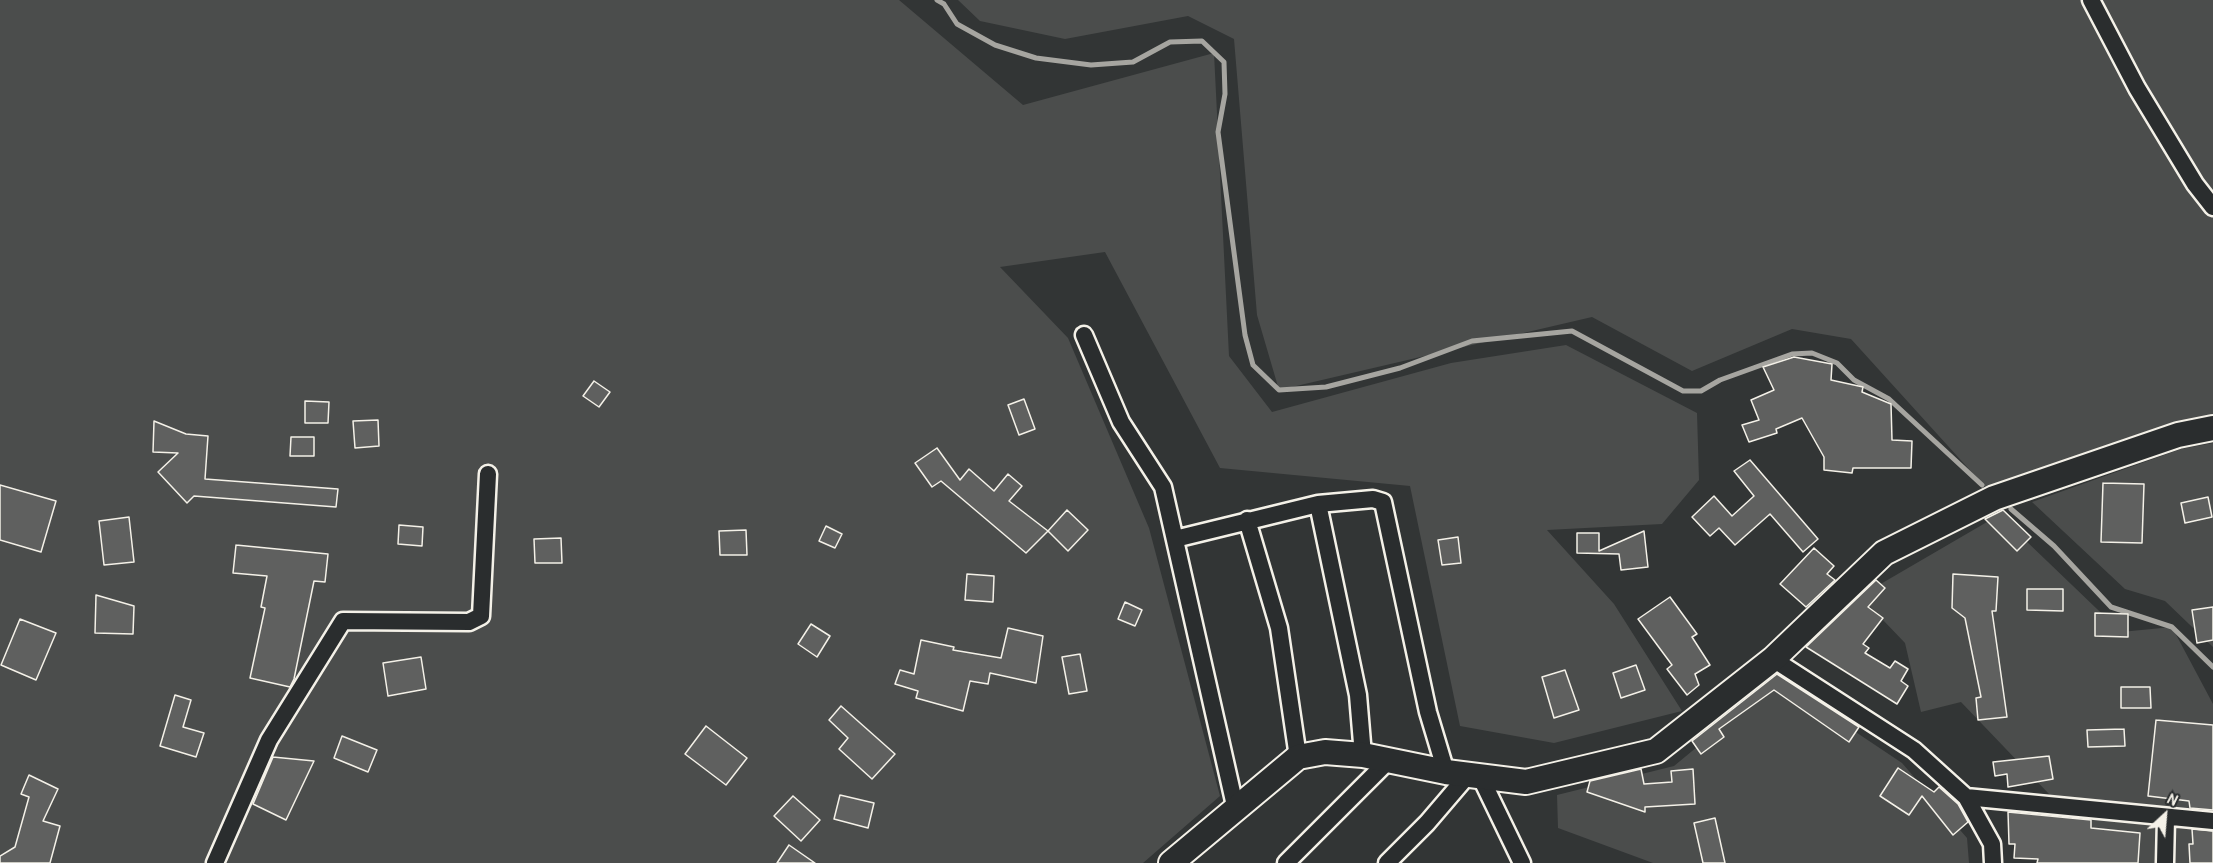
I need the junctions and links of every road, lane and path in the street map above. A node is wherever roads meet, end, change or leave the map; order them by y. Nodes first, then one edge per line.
1 (2091, 0) edge
2 (2213, 207) edge
3 (1084, 334) dead end
4 (2213, 428) edge
5 (488, 474) dead end
6 (1318, 504) junction
7 (1247, 520) junction
8 (1175, 539) junction
9 (1773, 659) junction
10 (1363, 754) junction
11 (1298, 757) junction
12 (1387, 762) junction
13 (1465, 775) junction
14 (1966, 797) junction
15 (1236, 810) junction
16 (2166, 818) junction
17 (2213, 821) edge
18 (215, 863) edge
19 (1171, 863) edge
20 (1286, 863) edge
21 (1387, 863) edge
22 (1522, 863) edge
23 (1993, 863) edge
24 (2165, 863) edge

1 - 2 street
3 - 8 street
4 - 9 street
5 - 18 street
6 - 7 street
6 - 10 street
6 - 13 street
7 - 8 street
7 - 11 street
8 - 15 street
9 - 13 street
9 - 14 street
10 - 11 street
10 - 12 street
11 - 15 street
12 - 13 street
12 - 20 street
13 - 21 street
13 - 22 street
14 - 16 street
14 - 23 street
15 - 19 street
16 - 17 street
16 - 24 street

